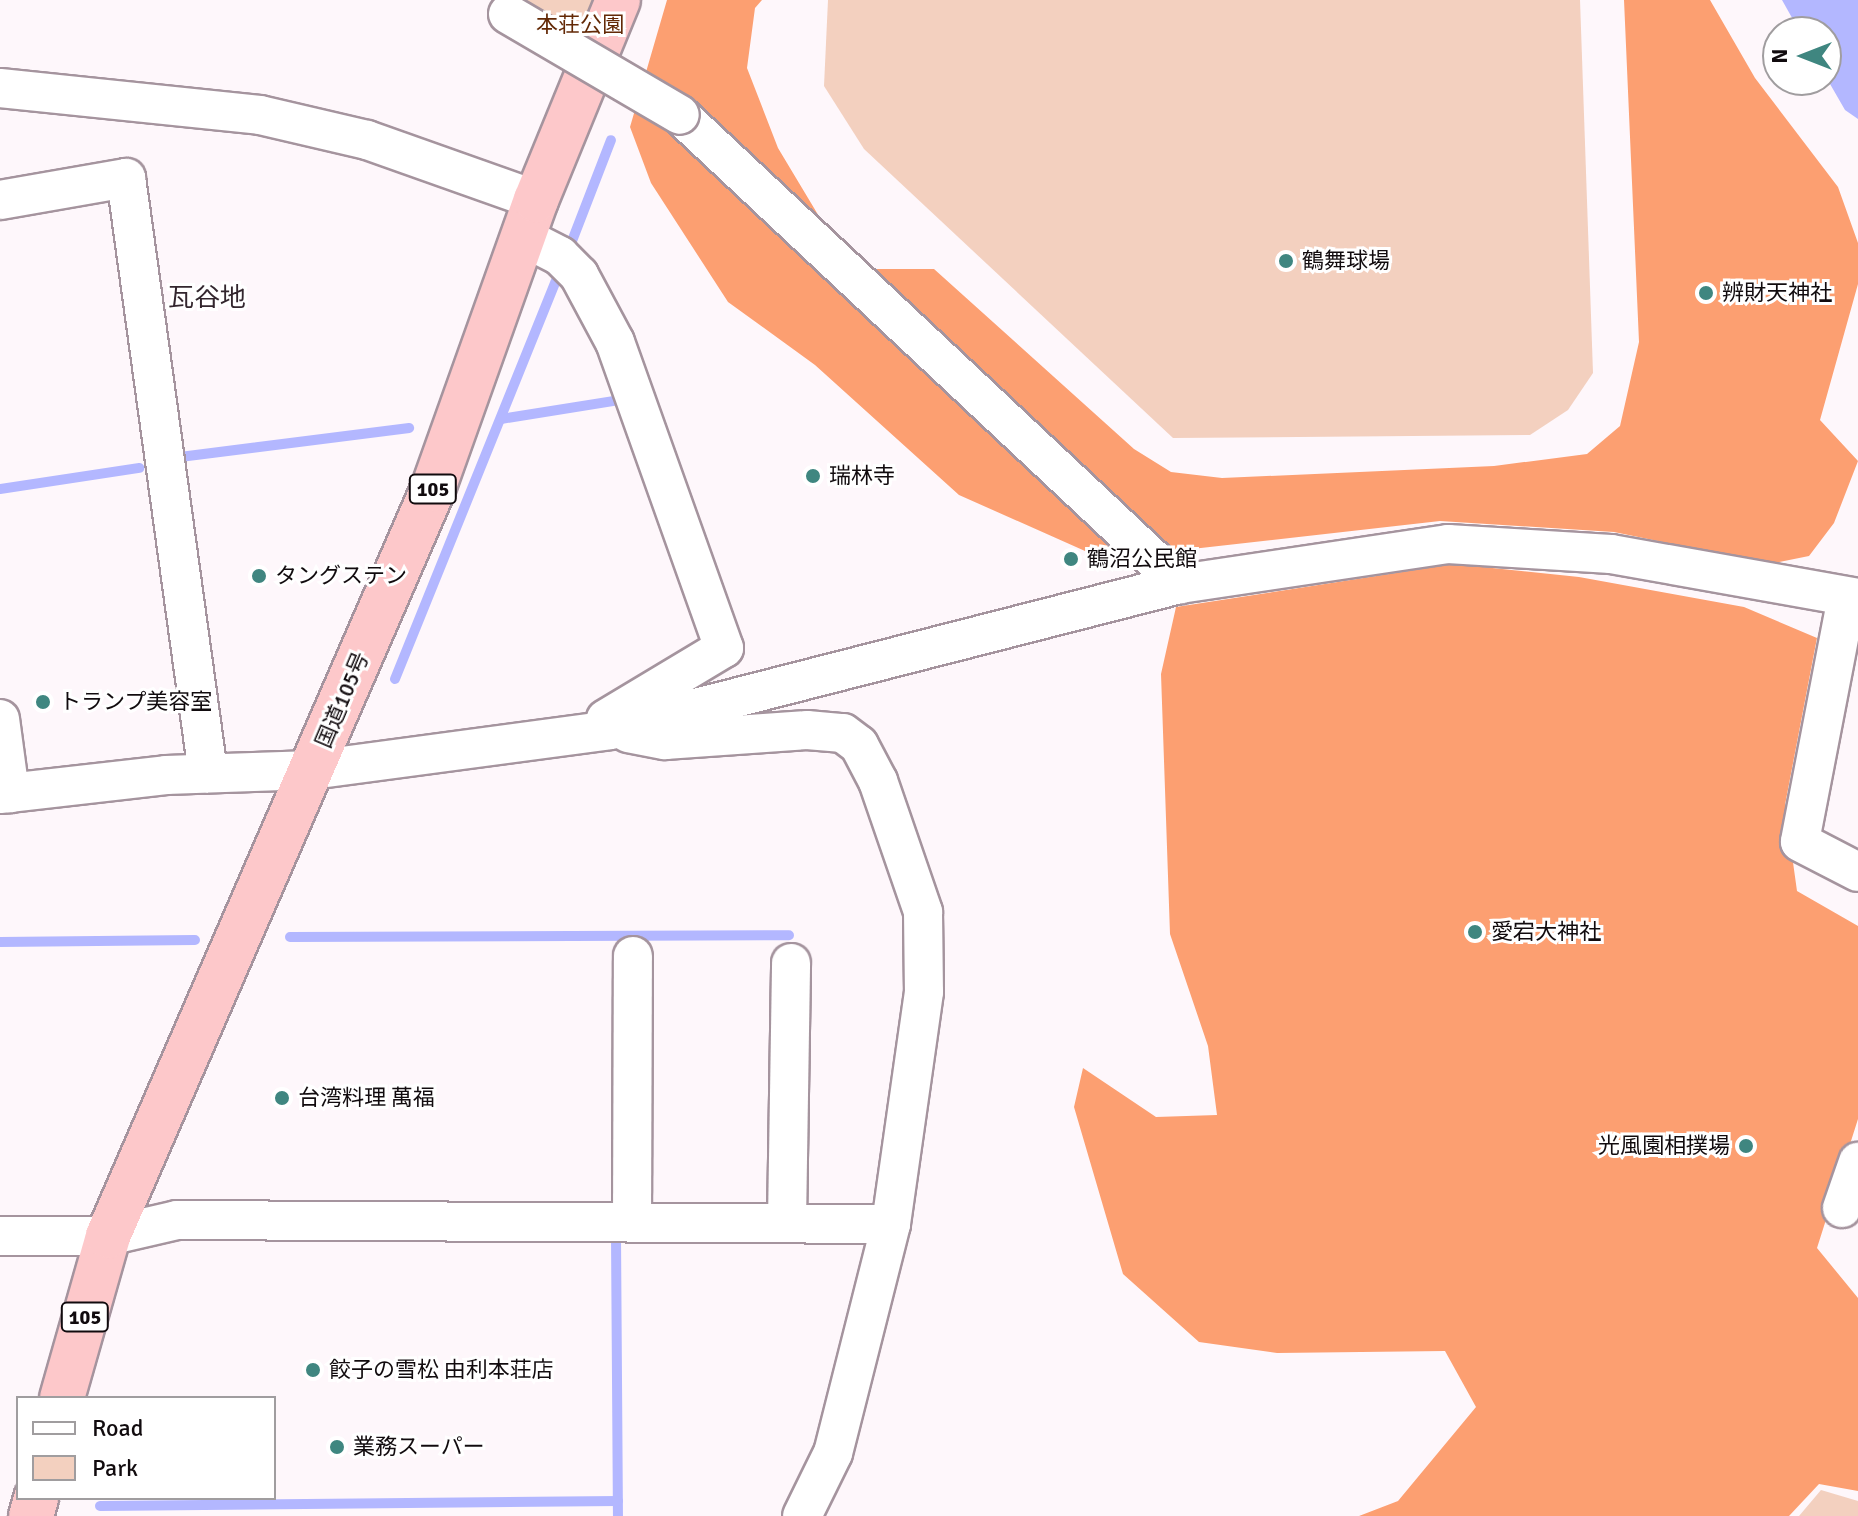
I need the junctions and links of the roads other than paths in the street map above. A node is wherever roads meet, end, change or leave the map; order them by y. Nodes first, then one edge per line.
1 (618, 0) edge
2 (500, 7) edge
3 (0, 88) edge
4 (0, 200) edge
5 (550, 242) junction
6 (1180, 584) junction
7 (1853, 598) edge
8 (0, 719) edge
9 (596, 731) junction
10 (312, 770) junction
11 (208, 773) junction
12 (5, 794) edge
13 (1858, 872) edge
14 (633, 956) dead end
15 (791, 963) dead end
16 (1858, 1162) edge
17 (1842, 1208) dead end
18 (632, 1221) junction
19 (787, 1222) junction
20 (891, 1224) junction
21 (0, 1236) edge
22 (108, 1236) junction
23 (63, 1396) edge
24 (802, 1516) edge

1 - 5 highway, 国道105号 / 105
2 - 6 street, bridge
3 - 5 street
4 - 11 street
5 - 9 street
5 - 10 highway, 国道105号 / 105
6 - 7 street
6 - 9 street
7 - 13 street
8 - 12 street
9 - 10 street
9 - 20 street
10 - 11 street
10 - 22 highway, 国道105号 / 105
11 - 12 street
14 - 18 street
15 - 19 street
16 - 17 street
18 - 19 street
18 - 22 street
19 - 20 street
20 - 24 street
21 - 22 street
22 - 23 highway, 国道105号 / 105

